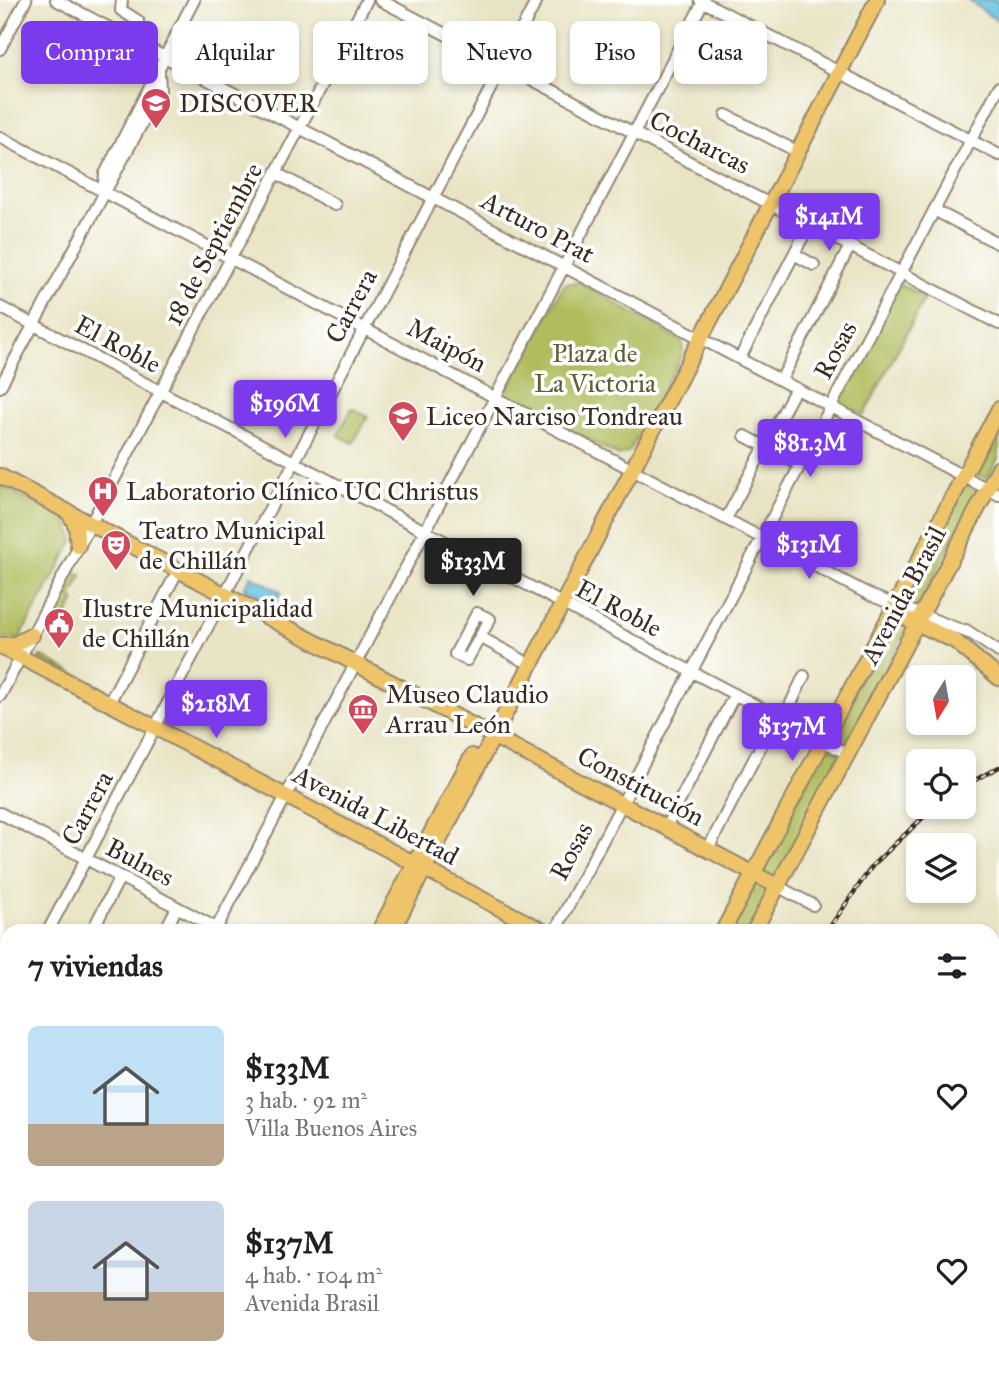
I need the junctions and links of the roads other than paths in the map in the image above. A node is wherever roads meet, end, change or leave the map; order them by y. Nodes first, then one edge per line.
1 (26, 0) edge
2 (56, 0) edge
3 (122, 0) edge
4 (194, 0) edge
5 (367, 0) edge
6 (380, 0) edge
7 (537, 0) edge
8 (703, 0) edge
9 (877, 0) edge
10 (96, 21) edge
11 (138, 21) edge
12 (526, 21) edge
13 (692, 21) edge
14 (442, 33) edge
15 (0, 49) edge
16 (158, 53) edge
17 (166, 57) junction
18 (674, 58) edge
19 (840, 72) junction
20 (493, 84) edge
21 (539, 84) edge
22 (999, 87) edge
23 (726, 115) dead end
24 (300, 128) junction
25 (634, 134) junction
26 (0, 137) edge
27 (971, 140) junction
28 (798, 152) junction
29 (999, 155) edge
30 (276, 173) junction
31 (103, 191) junction
32 (433, 198) junction
33 (335, 205) dead end
34 (771, 205) junction
35 (934, 210) junction
36 (809, 225) junction
37 (999, 244) edge
38 (850, 246) junction
39 (794, 254) junction
40 (231, 259) junction
41 (564, 267) junction
42 (901, 273) junction
43 (835, 276) junction
44 (0, 307) edge
45 (999, 324) edge
46 (34, 325) junction
47 (365, 329) junction
48 (700, 337) junction
49 (740, 358) junction
50 (781, 380) junction
51 (0, 387) edge
52 (796, 388) junction
53 (160, 392) junction
54 (495, 398) junction
55 (831, 406) junction
56 (999, 409) edge
57 (744, 436) dead end
58 (764, 447) junction
59 (295, 462) junction
60 (800, 465) junction
61 (628, 468) junction
62 (999, 468) edge
63 (0, 476) edge
64 (963, 476) junction
65 (993, 492) edge
66 (69, 513) junction
67 (726, 519) junction
68 (90, 524) junction
69 (425, 531) junction
70 (761, 538) junction
71 (78, 546) junction
72 (920, 556) junction
73 (178, 570) junction
74 (942, 576) junction
75 (225, 595) junction
76 (558, 602) junction
77 (893, 607) junction
78 (922, 612) junction
79 (32, 635) junction
80 (480, 637) dead end
81 (0, 645) edge
82 (999, 652) edge
83 (20, 657) junction
84 (522, 660) junction
85 (355, 663) junction
86 (691, 671) junction
87 (804, 676) dead end
88 (999, 678) edge
89 (735, 695) junction
90 (0, 696) edge
91 (845, 700) junction
92 (109, 703) junction
93 (866, 714) junction
94 (780, 718) junction
95 (156, 727) junction
96 (489, 734) junction
97 (823, 741) junction
98 (846, 753) junction
99 (286, 796) junction
100 (622, 803) junction
101 (0, 813) edge
102 (666, 827) junction
103 (708, 849) junction
104 (86, 859) junction
105 (419, 866) junction
106 (754, 873) junction
107 (120, 877) junction
108 (779, 887) junction
109 (813, 905) dead end
110 (177, 907) junction
111 (52, 924) edge
112 (96, 924) edge
113 (168, 924) edge
114 (207, 924) edge
115 (221, 924) edge
116 (383, 924) edge
117 (394, 924) edge
118 (530, 924) edge
119 (559, 924) edge
120 (727, 924) edge
121 (758, 924) edge

1 - 15 street
2 - 10 street, Arturo Prat
3 - 11 street
4 - 17 street
5 - 24 street, 18 de Septiembre
6 - 14 street, Cocharcas
7 - 12 street, Carrera
8 - 13 street
8 - 19 street
9 - 19 main road
16 - 17 street, Arturo Prat
17 - 24 street, Arturo Prat
17 - 31 street
18 - 25 street
19 - 27 street
19 - 28 main road
20 - 32 street, Carrera
21 - 25 street, Cocharcas
22 - 27 street, Rosas
23 - 28 street
24 - 30 street, 18 de Septiembre
24 - 32 street, Arturo Prat
25 - 34 street, Cocharcas
25 - 41 street
26 - 31 street, Maipón
27 - 29 street
27 - 35 street, Rosas
28 - 34 main road
30 - 33 street
30 - 40 street, 18 de Septiembre
31 - 40 street, Maipón
31 - 46 street
32 - 41 street, Arturo Prat
32 - 47 street, Carrera
34 - 36 street, Cocharcas
34 - 48 main road
35 - 37 street
35 - 42 street, Rosas
36 - 38 street, Cocharcas
36 - 39 street
38 - 42 street, Cocharcas
38 - 43 street
39 - 43 street
39 - 49 street
40 - 47 street, Maipón
40 - 53 street, 18 de Septiembre
41 - 48 street, Arturo Prat
41 - 54 street
42 - 45 street, Cocharcas
42 - 55 street, Rosas
43 - 50 street
44 - 46 street, El Roble
46 - 51 street
46 - 53 street, El Roble
47 - 54 street, Maipón
47 - 59 street, Carrera
48 - 49 street, Arturo Prat
48 - 61 main road
49 - 50 street, Arturo Prat
50 - 52 street, Arturo Prat
52 - 55 street, Arturo Prat
52 - 58 street
53 - 59 street, El Roble
53 - 68 street, 18 de Septiembre
54 - 61 street, Maipón
54 - 69 street
55 - 60 street, Rosas
55 - 64 street, Arturo Prat
56 - 64 main road, Avenida Brasil
57 - 58 street
58 - 60 street
58 - 67 street
59 - 69 street, El Roble
59 - 75 street, Carrera
60 - 70 street, Rosas
61 - 67 street, Maipón
61 - 76 main road
62 - 65 main road, Avenida Brasil
63 - 66 main road, Constitución
64 - 65 street, Arturo Prat
64 - 72 main road, Avenida Brasil
65 - 74 main road, Avenida Brasil
66 - 68 main road, Constitución
66 - 71 main road
67 - 70 street, Maipón
68 - 71 street, 18 de Septiembre
68 - 73 main road, Constitución
69 - 76 street, El Roble
69 - 85 street
70 - 77 street, Maipón
70 - 86 street, Rosas
71 - 79 street, 18 de Septiembre
72 - 74 main road
72 - 77 main road, Avenida Brasil
73 - 75 main road, Constitución
73 - 92 street
74 - 78 main road, Avenida Brasil
75 - 85 main road, Constitución
75 - 95 street, Carrera
76 - 84 main road
76 - 86 street, El Roble
76 - 96 main road
77 - 78 main road, Maipón
77 - 91 main road, Avenida Brasil
78 - 82 street
78 - 88 main road, Maipón
78 - 93 main road, Avenida Brasil
79 - 81 main road
79 - 83 street, 18 de Septiembre
80 - 84 street
81 - 83 main road, Avenida Libertad
83 - 90 street, 18 de Septiembre
83 - 92 main road, Avenida Libertad
84 - 96 main road
85 - 96 main road, Constitución
85 - 99 street
86 - 89 street, El Roble
86 - 100 street, Rosas
87 - 94 street
89 - 94 street, El Roble
89 - 102 street
91 - 93 main road
91 - 97 main road, Avenida Brasil
92 - 95 main road, Avenida Libertad
93 - 98 main road, Avenida Brasil
94 - 97 street, El Roble
94 - 103 street
95 - 99 main road, Avenida Libertad
95 - 104 street, Carrera
96 - 100 main road, Constitución
96 - 105 main road
97 - 98 street, El Roble
97 - 106 main road, Avenida Brasil
98 - 108 main road, Avenida Brasil
99 - 105 main road, Avenida Libertad
99 - 115 street
100 - 102 main road, Constitución
100 - 119 street, Rosas
101 - 104 street, Bulnes
102 - 103 main road, Constitución
103 - 106 main road, Constitución
104 - 107 street, Bulnes
104 - 111 street, Carrera
105 - 116 main road
105 - 117 main road
105 - 118 main road, Avenida Libertad
106 - 108 main road, Constitución
106 - 120 main road, Avenida Brasil
107 - 110 street, Bulnes
107 - 112 street
108 - 109 street, Constitución
108 - 121 main road, Avenida Brasil
110 - 113 street
110 - 114 street, Bulnes

